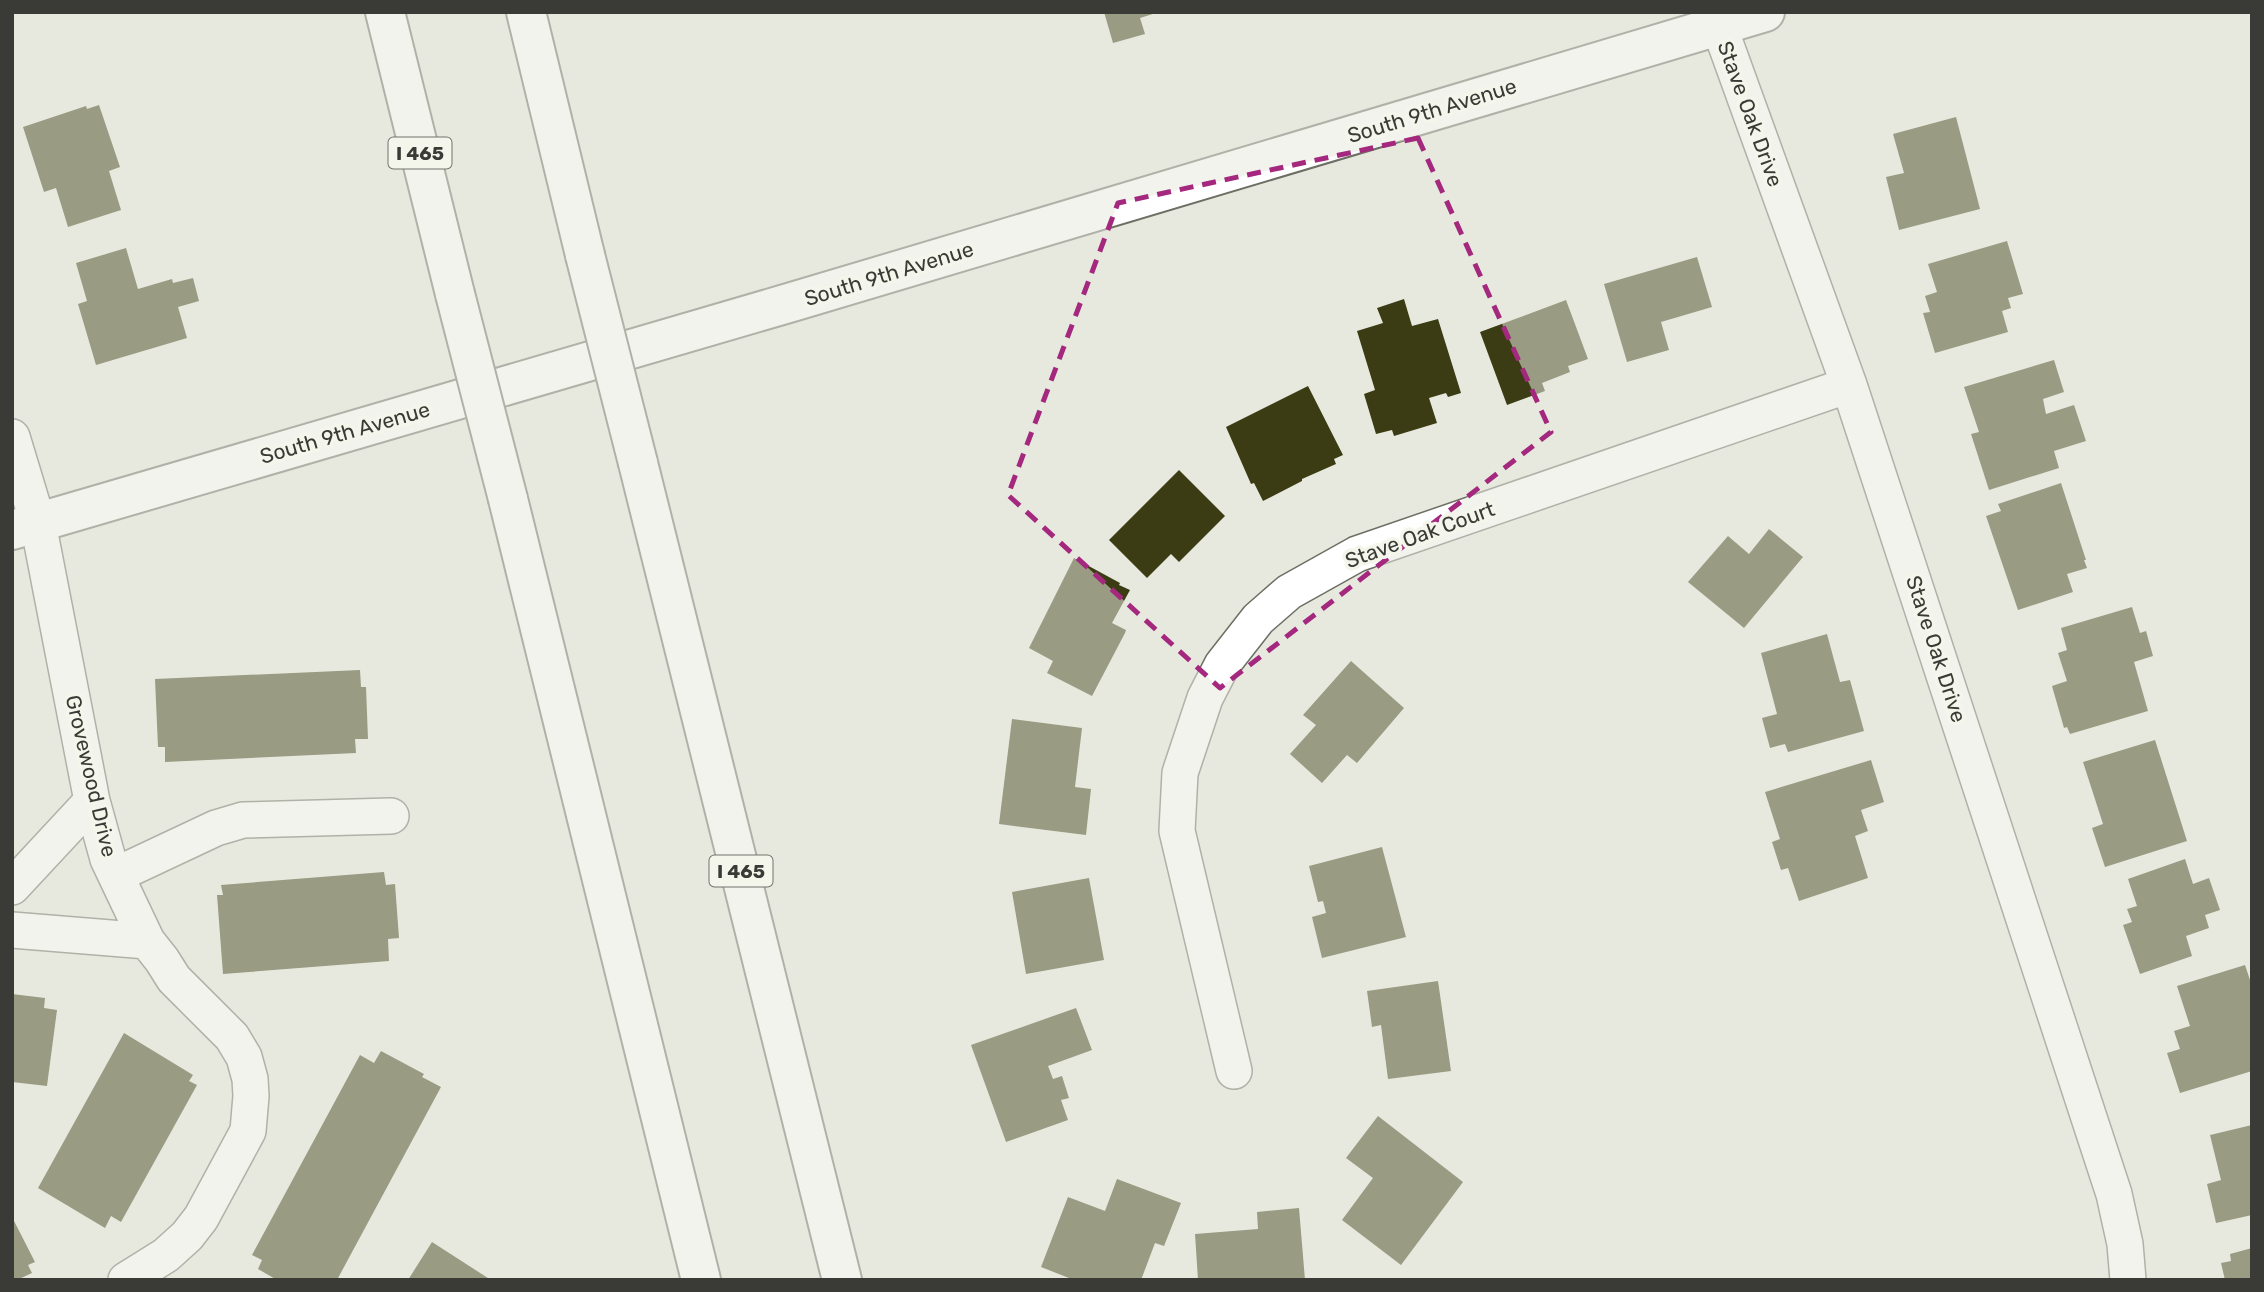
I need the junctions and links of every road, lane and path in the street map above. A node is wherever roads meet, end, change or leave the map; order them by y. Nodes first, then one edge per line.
1 (384, 12) edge
2 (526, 12) edge
3 (1765, 12) edge
4 (1716, 19) edge
5 (1849, 385) junction
6 (12, 437) edge
7 (25, 526) edge
8 (92, 801) junction
9 (391, 816) dead end
10 (116, 875) junction
11 (12, 887) edge
12 (12, 930) edge
13 (147, 941) junction
14 (1234, 1072) dead end
15 (126, 1280) edge
16 (701, 1280) edge
17 (842, 1280) edge
18 (2128, 1280) edge

1 - 16 main road, I 465, bridge
2 - 17 main road, I 465, bridge
3 - 4 main road, South 9th Avenue
4 - 5 street, Stave Oak Drive
4 - 7 main road, South 9th Avenue
5 - 14 street, Stave Oak Court
5 - 18 street, Stave Oak Drive
6 - 7 street, Grovewood Drive
7 - 8 street, Grovewood Drive
8 - 10 street, Grovewood Drive
8 - 11 street
9 - 10 street
10 - 13 street, Grovewood Drive
12 - 13 street
13 - 15 street, Grovewood Drive

